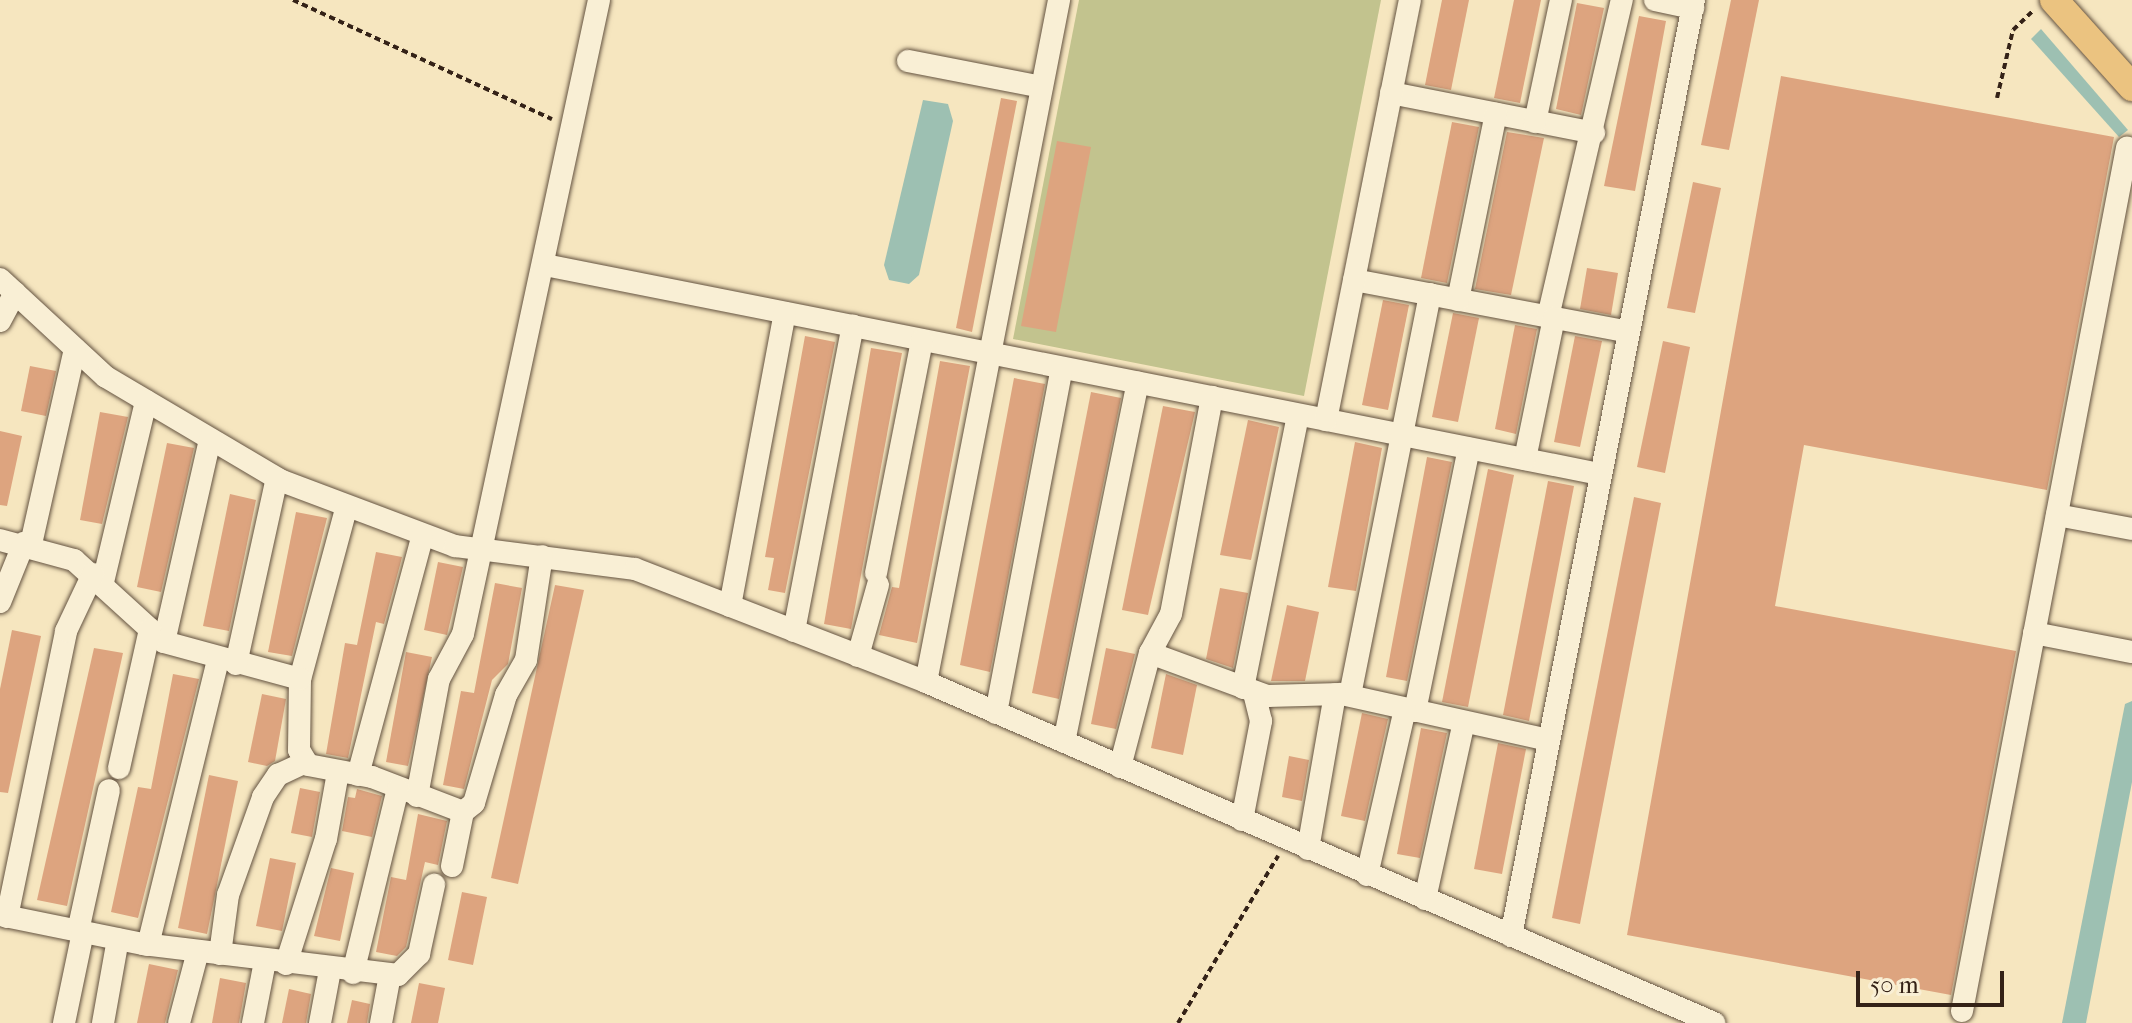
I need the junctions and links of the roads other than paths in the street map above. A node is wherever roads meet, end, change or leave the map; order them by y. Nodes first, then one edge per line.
1 (599, 0) edge
2 (1059, 0) edge
3 (1410, 0) edge
4 (1561, 0) edge
5 (1622, 0) edge
6 (1655, 0) edge
7 (2054, 0) edge
8 (1693, 4) edge
9 (908, 61) dead end
10 (1042, 87) junction
11 (2132, 87) edge
12 (1391, 93) junction
13 (1496, 114) junction
14 (1535, 122) junction
15 (1594, 133) junction
16 (2127, 148) dead end
17 (545, 265) junction
18 (1354, 280) junction
19 (8, 286) edge
20 (1430, 294) junction
21 (1458, 300) junction
22 (785, 313) junction
23 (1551, 318) junction
24 (0, 321) edge
25 (853, 326) junction
26 (1628, 332) junction
27 (922, 340) junction
28 (75, 349) junction
29 (990, 354) junction
30 (1062, 368) junction
31 (1138, 383) junction
32 (1212, 397) junction
33 (146, 401) junction
34 (1298, 415) junction
35 (1326, 420) junction
36 (1401, 435) junction
37 (210, 439) junction
38 (1469, 448) junction
39 (1525, 459) junction
40 (1600, 474) junction
41 (277, 478) junction
42 (346, 509) junction
43 (2057, 515) junction
44 (2132, 529) edge
45 (422, 537) junction
46 (0, 540) edge
47 (27, 543) junction
48 (481, 548) junction
49 (542, 556) junction
50 (98, 578) junction
51 (0, 602) edge
52 (730, 606) junction
53 (794, 631) junction
54 (2034, 633) junction
55 (157, 636) junction
56 (2132, 652) edge
57 (1150, 653) junction
58 (858, 656) junction
59 (227, 662) junction
60 (300, 679) junction
61 (926, 682) junction
62 (1249, 690) junction
63 (1342, 695) junction
64 (1410, 710) junction
65 (996, 713) junction
66 (1464, 722) junction
67 (1549, 740) junction
68 (1064, 742) junction
69 (306, 762) junction
70 (1120, 767) junction
71 (119, 768) dead end
72 (348, 773) junction
73 (109, 790) dead end
74 (408, 793) junction
75 (463, 812) junction
76 (1242, 820) junction
77 (1298, 844) junction
78 (452, 866) dead end
79 (1367, 875) junction
80 (434, 885) dead end
81 (1425, 899) junction
82 (4, 916) edge
83 (81, 931) junction
84 (1511, 936) junction
85 (118, 939) junction
86 (148, 945) junction
87 (209, 953) junction
88 (276, 962) junction
89 (330, 970) junction
90 (353, 973) junction
91 (390, 975) junction
92 (1962, 1011) dead end
93 (64, 1023) edge
94 (103, 1023) edge
95 (179, 1023) edge
96 (253, 1023) edge
97 (320, 1023) edge
98 (381, 1023) edge
99 (1714, 1023) edge

1 - 17 street
2 - 10 street
3 - 12 street
4 - 14 street
5 - 15 street
6 - 8 street
7 - 11 main road
8 - 26 street
9 - 10 street
10 - 29 street
12 - 13 street
12 - 18 street
13 - 14 street
13 - 21 street
14 - 15 street
15 - 23 street
16 - 43 street
17 - 22 street
17 - 48 street
18 - 20 street
18 - 35 street
19 - 24 street
19 - 28 street
20 - 21 street
20 - 36 street
21 - 23 street
22 - 25 street
22 - 52 street
23 - 26 street
23 - 39 street
25 - 27 street
25 - 53 street
26 - 40 street
27 - 29 street
27 - 58 street
28 - 33 street
28 - 47 street
29 - 30 street
29 - 61 street
30 - 31 street
30 - 65 street
31 - 32 street
31 - 68 street
32 - 34 street
32 - 57 street
33 - 37 street
33 - 50 street
34 - 35 street
34 - 62 street
35 - 36 street
36 - 38 street
36 - 63 street
37 - 41 street
37 - 55 street
38 - 39 street
38 - 64 street
39 - 40 street
40 - 67 street
41 - 42 street
41 - 59 street
42 - 45 street
42 - 60 street
43 - 44 street
43 - 54 street
45 - 48 street
45 - 72 street
46 - 47 street
47 - 50 street
47 - 51 street
48 - 49 street
48 - 74 street
49 - 52 street
49 - 75 street
50 - 55 street
50 - 82 street
52 - 53 street
53 - 58 street
54 - 56 street
54 - 92 street
55 - 59 street
55 - 71 street
57 - 62 street
57 - 70 street
58 - 61 street
59 - 60 street
59 - 86 street
60 - 69 street
61 - 65 street
62 - 63 street
62 - 76 street
63 - 64 street
63 - 77 street
64 - 66 street
64 - 79 street
65 - 68 street
66 - 67 street
66 - 81 street
67 - 84 street
68 - 70 street
69 - 72 street
69 - 87 street
70 - 76 street
72 - 74 street
72 - 88 street
73 - 83 street
74 - 75 street
74 - 90 street
75 - 78 street
76 - 77 street
77 - 79 street
79 - 81 street
80 - 91 street
81 - 84 street
82 - 83 street
83 - 85 street
83 - 93 street
84 - 99 street
85 - 86 street
85 - 94 street
86 - 87 street
87 - 88 street
87 - 95 street
88 - 89 street
88 - 96 street
89 - 90 street
89 - 97 street
90 - 91 street
91 - 98 street

